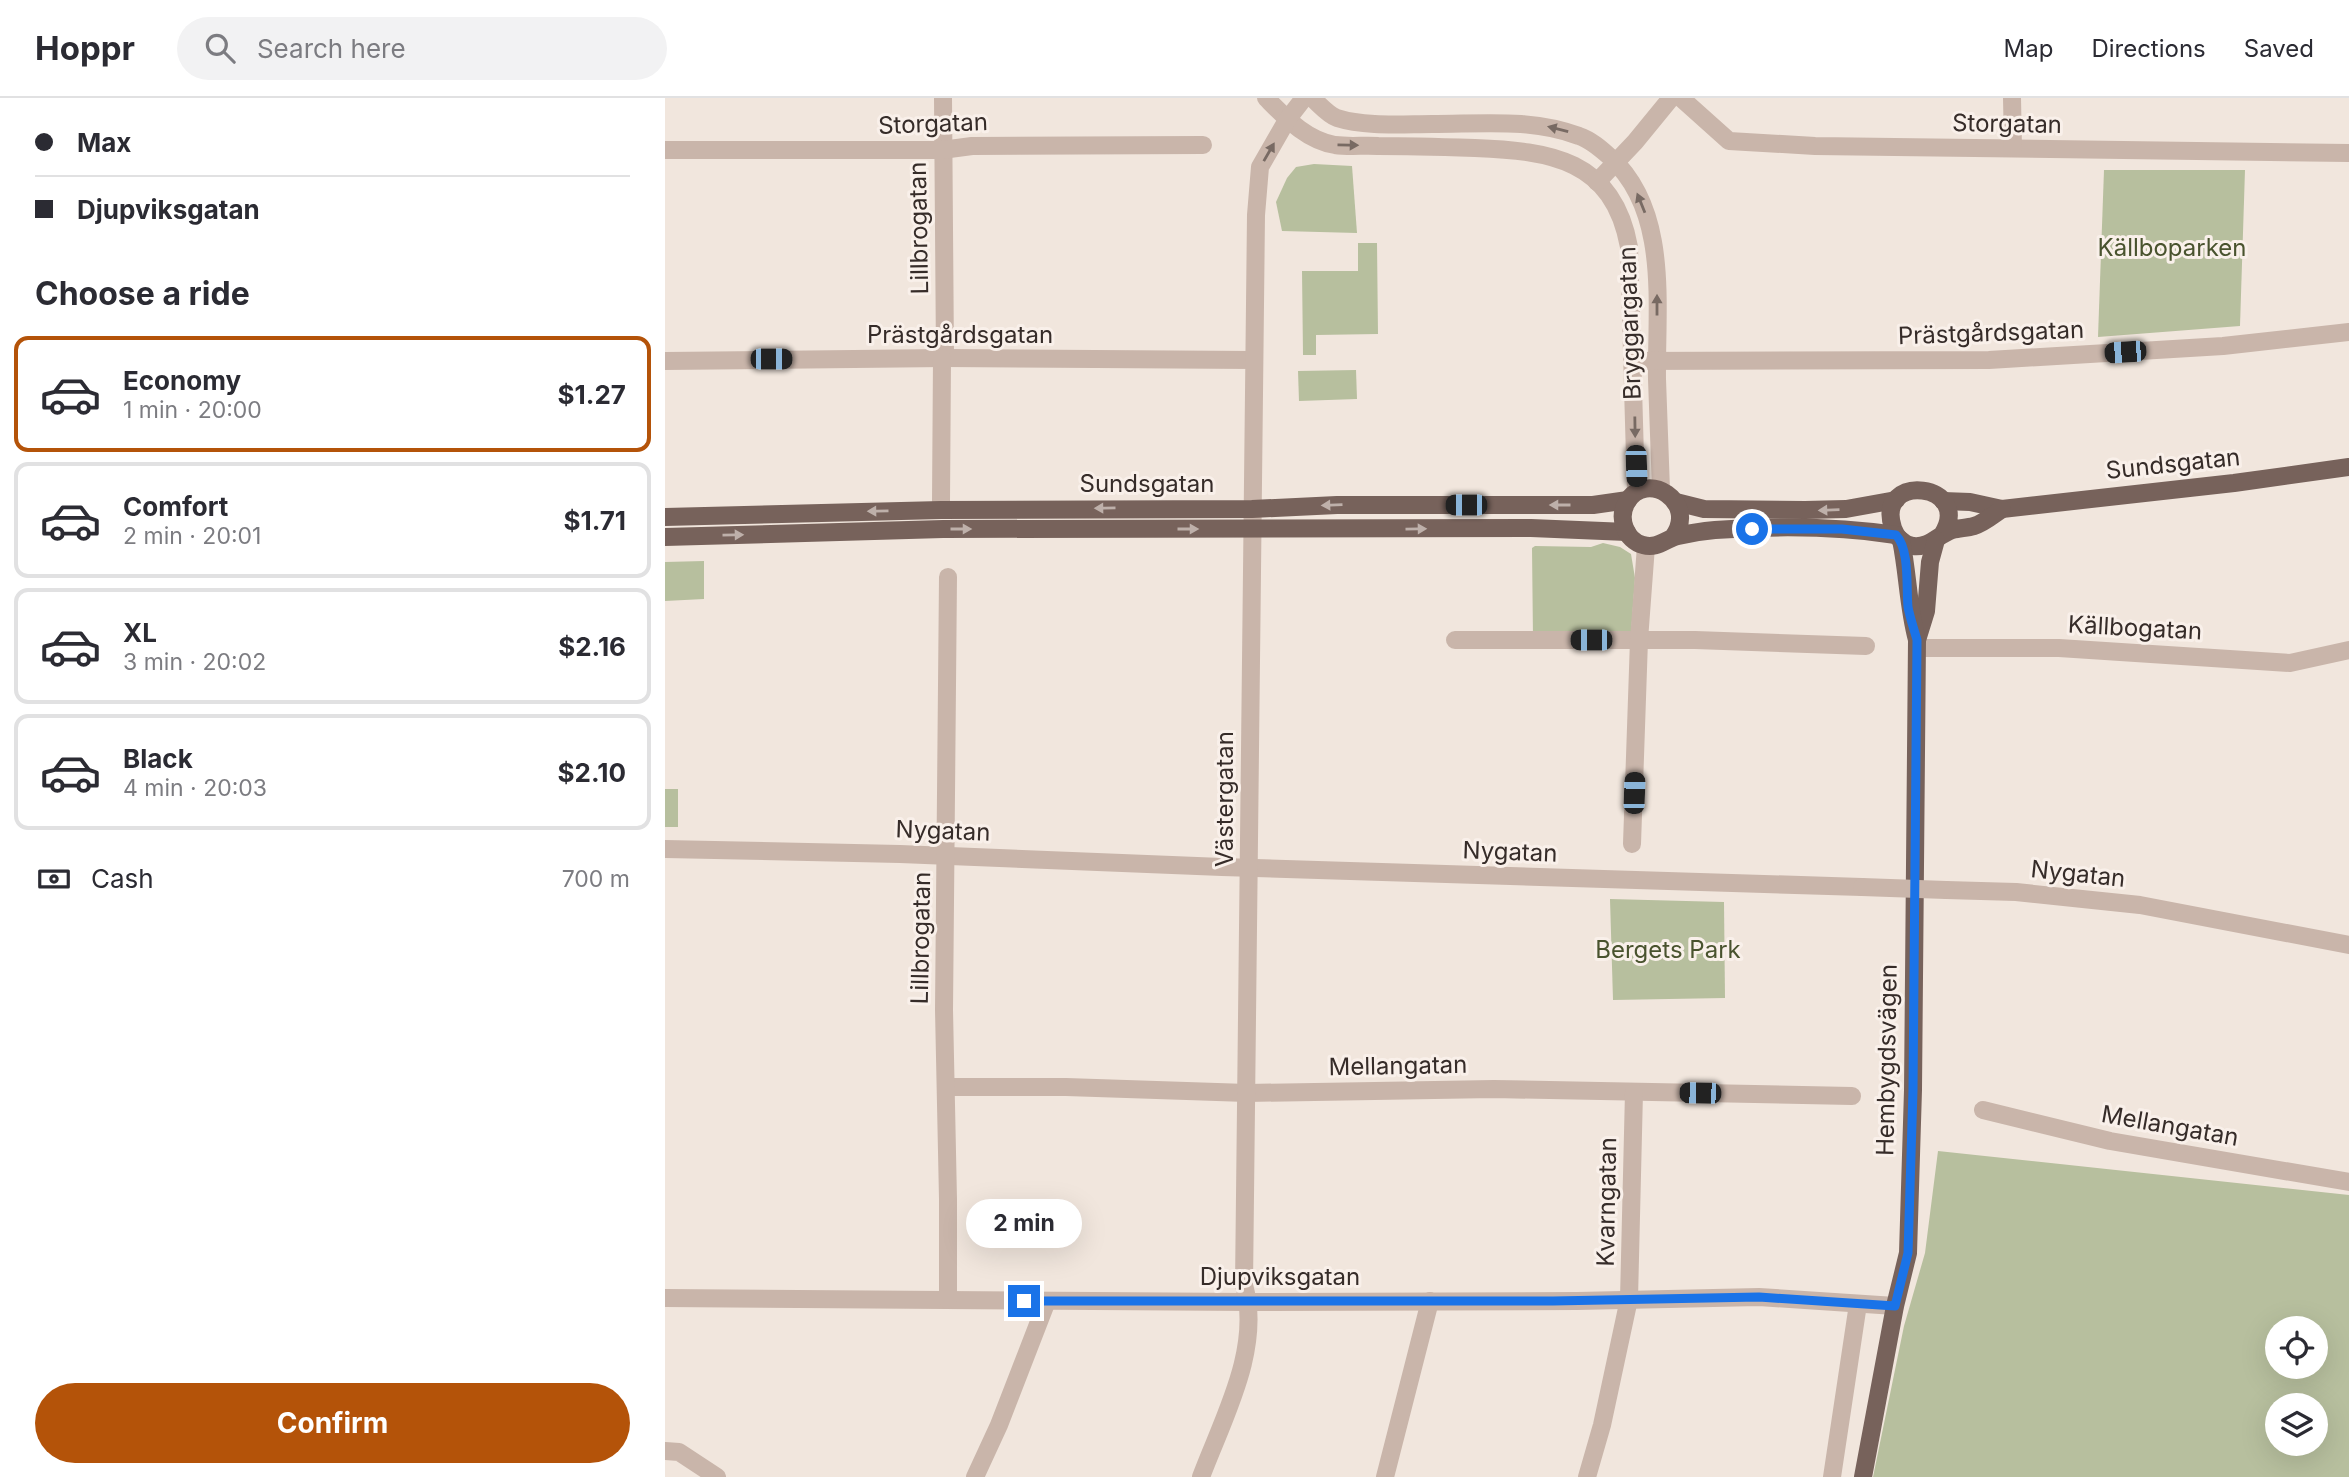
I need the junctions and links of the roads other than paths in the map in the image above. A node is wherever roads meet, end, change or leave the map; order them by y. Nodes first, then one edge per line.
1 (943, 98) edge
2 (1266, 98) edge
3 (1304, 98) edge
4 (1312, 98) edge
5 (1671, 98) edge
6 (1681, 98) edge
7 (2012, 98) edge
8 (1287, 120) junction
9 (1203, 145) dead end
10 (2013, 148) junction
11 (665, 150) edge
12 (942, 150) junction
13 (2349, 153) edge
14 (1616, 163) junction
15 (1594, 179) junction
16 (2349, 332) edge
17 (943, 358) junction
18 (1254, 360) junction
19 (665, 361) edge
20 (1633, 361) junction
21 (1657, 361) junction
22 (2349, 467) edge
23 (1661, 490) junction
24 (1632, 496) junction
25 (1896, 500) junction
26 (941, 501) dead end
27 (1943, 501) junction
28 (1676, 502) junction
29 (1252, 509) junction
30 (2002, 509) junction
31 (665, 517) edge
32 (1251, 528) junction
33 (1627, 532) junction
34 (665, 537) edge
35 (1673, 537) junction
36 (1898, 538) junction
37 (1939, 538) junction
38 (1646, 546) junction
39 (948, 577) dead end
40 (1455, 640) dead end
41 (1639, 640) junction
42 (1917, 644) junction
43 (1866, 646) dead end
44 (2349, 650) edge
45 (1632, 844) dead end
46 (665, 849) edge
47 (947, 856) junction
48 (1250, 868) junction
49 (2349, 945) edge
50 (946, 1087) junction
51 (1634, 1092) junction
52 (1247, 1093) junction
53 (1852, 1096) dead end
54 (1983, 1110) dead end
55 (2349, 1182) edge
56 (665, 1298) edge
57 (1629, 1299) junction
58 (948, 1300) junction
59 (1047, 1301) junction
60 (1430, 1301) junction
61 (1249, 1302) junction
62 (1858, 1304) junction
63 (1895, 1306) junction
64 (665, 1451) edge
65 (717, 1477) edge
66 (975, 1477) edge
67 (1201, 1477) edge
68 (1385, 1477) edge
69 (1587, 1477) edge
70 (1832, 1477) edge
71 (1863, 1477) edge

1 - 12 street, Lillbrogatan
2 - 8 street
3 - 8 street, Västergatan
14 -> 4 street
5 - 14 street
6 - 10 street, Storgatan
7 - 10 street
8 -> 15 street
18 -> 8 street, Västergatan
9 - 12 street, Storgatan
10 - 13 street, Storgatan
11 - 12 street, Storgatan
12 - 17 street, Lillbrogatan
14 - 15 street
21 -> 14 street, Bryggargatan
15 - 20 street, Bryggargatan
16 - 21 street, Prästgårdsgatan
17 - 18 street, Prästgårdsgatan
17 - 19 street, Prästgårdsgatan
17 - 26 street, Lillbrogatan
18 - 29 street, Västergatan
20 - 21 street, Prästgårdsgatan
20 -> 24 street, Bryggargatan
21 - 23 street, Bryggargatan
22 - 30 main road, Sundsgatan
23 - 24 main road, Sundsgatan
23 - 28 main road, Sundsgatan
24 -> 29 main road, Sundsgatan
24 - 33 main road
25 - 27 main road, Sundsgatan
25 -> 28 main road, Sundsgatan
25 - 36 main road
27 - 30 main road, Sundsgatan
27 - 37 main road
28 - 35 main road
29 -> 31 main road, Sundsgatan
29 - 32 street, Västergatan
30 - 37 main road, Sundsgatan
32 -> 33 main road, Sundsgatan
34 -> 32 main road, Sundsgatan
32 - 48 street, Västergatan
33 - 38 main road
35 - 36 main road, Sundsgatan
35 - 38 main road, Sundsgatan
36 - 37 main road, Sundsgatan
36 - 42 main road, Hembygdsvägen
37 - 42 main road, Hembygdsvägen
38 - 41 street
39 - 47 street, Lillbrogatan
40 - 41 street
41 - 43 street
41 - 45 street
42 - 44 street, Källbogatan
42 - 63 main road, Hembygdsvägen
46 - 47 street, Nygatan
47 - 48 street, Nygatan
47 - 50 street, Lillbrogatan
48 - 49 street, Nygatan, bridge
48 - 52 street, Västergatan
50 - 52 street, Mellangatan
50 - 58 street, Lillbrogatan
51 - 52 street, Mellangatan
51 - 53 street, Mellangatan
51 - 57 street, Kvarngatan
52 - 61 street, Västergatan
54 - 55 street, Mellangatan
56 - 58 street, Djupviksgatan
57 - 60 street, Djupviksgatan
57 - 62 street, Djupviksgatan
57 - 69 street, Kvarngatan
58 - 59 street, Djupviksgatan
59 - 61 street, Djupviksgatan
59 - 66 street
60 - 61 street, Djupviksgatan
60 - 68 street
61 - 67 street, Västergatan
62 - 63 street, Djupviksgatan
62 - 70 street
63 - 71 main road, Hembygdsvägen
64 - 65 street

